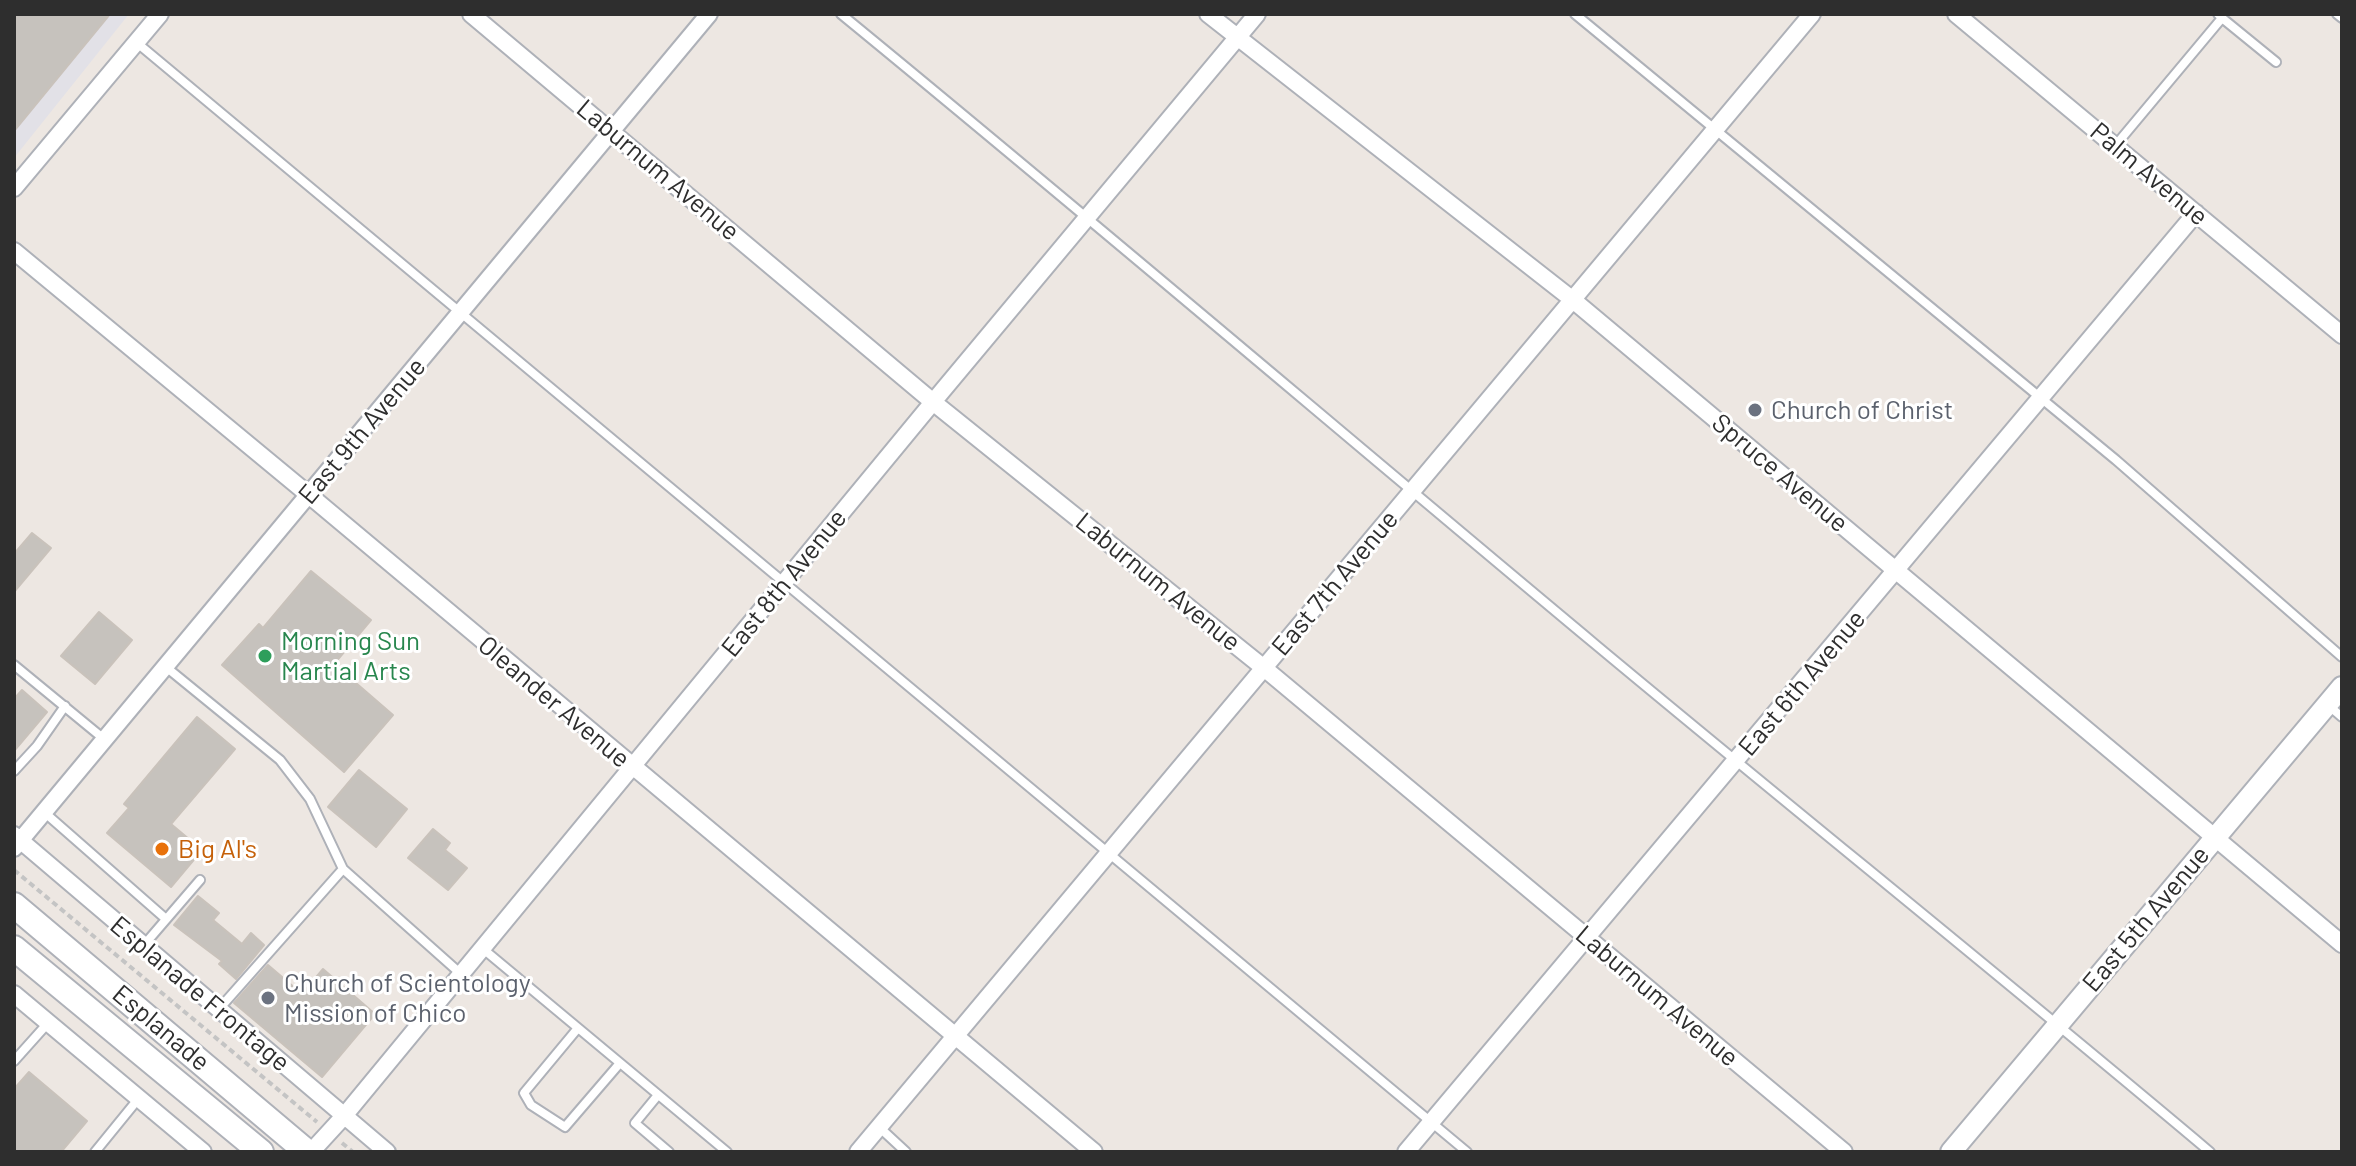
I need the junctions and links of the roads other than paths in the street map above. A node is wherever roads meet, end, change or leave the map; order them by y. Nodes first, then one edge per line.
1 (160, 14) edge
2 (471, 14) edge
3 (709, 14) edge
4 (841, 14) edge
5 (1208, 14) edge
6 (1257, 14) edge
7 (1575, 14) edge
8 (1812, 14) edge
9 (1956, 14) edge
10 (2337, 14) edge
11 (2220, 16) edge
12 (2342, 18) edge
13 (1237, 38) junction
14 (136, 42) junction
15 (2276, 62) dead end
16 (612, 131) junction
17 (1714, 131) junction
18 (2115, 146) junction
19 (14, 188) edge
20 (2196, 213) junction
21 (1088, 217) junction
22 (14, 251) edge
23 (1573, 300) junction
24 (461, 312) junction
25 (2342, 335) edge
26 (2040, 398) junction
27 (933, 402) junction
28 (1412, 491) junction
29 (309, 495) junction
30 (1896, 570) junction
31 (785, 583) junction
32 (2342, 657) edge
33 (14, 665) edge
34 (166, 667) junction
35 (1264, 668) junction
36 (2342, 687) edge
37 (65, 706) junction
38 (2335, 710) edge
39 (105, 740) junction
40 (1736, 761) junction
41 (632, 767) junction
42 (14, 771) edge
43 (44, 812) junction
44 (2215, 837) junction
45 (16, 841) edge
46 (1109, 853) junction
47 (343, 869) junction
48 (200, 880) dead end
49 (14, 905) edge
50 (166, 919) junction
51 (1588, 938) junction
52 (2342, 944) edge
53 (144, 946) junction
54 (14, 948) edge
55 (482, 948) junction
56 (461, 974) junction
57 (14, 994) edge
58 (219, 1010) junction
59 (48, 1022) junction
60 (2058, 1024) junction
61 (578, 1028) junction
62 (956, 1036) junction
63 (14, 1061) edge
64 (620, 1063) junction
65 (658, 1095) junction
66 (139, 1098) junction
67 (344, 1116) junction
68 (1431, 1123) junction
69 (879, 1127) junction
70 (95, 1152) edge
71 (203, 1152) edge
72 (261, 1152) edge
73 (309, 1152) edge
74 (387, 1152) edge
75 (669, 1152) edge
76 (727, 1152) edge
77 (858, 1152) edge
78 (906, 1152) edge
79 (1094, 1152) edge
80 (1406, 1152) edge
81 (1467, 1152) edge
82 (1844, 1152) edge
83 (1951, 1152) edge
84 (2210, 1152) edge

1 - 14 street
2 - 16 street, Laburnum Avenue
3 - 16 street, East 9th Avenue
4 - 21 lane
5 - 13 street, Spruce Avenue
6 - 13 street, East 8th Avenue
7 - 17 lane
8 - 17 street, East 7th Avenue
9 - 18 street, Palm Avenue
10 - 12 lane
11 - 15 lane
11 - 18 lane
13 - 21 street, East 8th Avenue
13 - 23 street, Spruce Avenue
14 - 19 street
14 - 24 lane
16 - 24 street, East 9th Avenue
16 - 27 street, Laburnum Avenue
17 - 23 street, East 7th Avenue
17 - 26 lane
18 - 20 street, Palm Avenue
20 - 25 street, Palm Avenue
20 - 26 street, East 6th Avenue
21 - 27 street, East 8th Avenue
21 - 28 lane
22 - 29 street, Oleander Avenue
23 - 28 street, East 7th Avenue
23 - 30 street, Spruce Avenue
24 - 29 street, East 9th Avenue
24 - 31 lane
26 - 30 street, East 6th Avenue
26 - 32 lane
27 - 31 street, East 8th Avenue
27 - 35 street, Laburnum Avenue
28 - 35 street, East 7th Avenue
28 - 40 lane
29 - 34 street, East 9th Avenue
29 - 41 street, Oleander Avenue
30 - 40 street, East 6th Avenue
30 - 44 street, Spruce Avenue
31 - 41 street, East 8th Avenue
31 - 46 lane
33 - 37 lane
34 - 39 street, East 9th Avenue
34 - 47 lane
35 - 46 street, East 7th Avenue
35 - 51 street, Laburnum Avenue
36 - 38 street, East 5th Avenue
37 - 39 lane
37 - 42 lane
38 - 44 street, East 5th Avenue
39 - 43 street, East 9th Avenue
40 - 51 street, East 6th Avenue
40 - 60 lane
41 - 55 street, East 8th Avenue
41 - 62 street, Oleander Avenue
43 - 45 street, East 9th Avenue
43 - 50 lane
44 - 52 street, Spruce Avenue
44 - 60 street, East 5th Avenue
45 - 53 street, Esplanade Frontage
46 - 62 street, East 7th Avenue
46 - 68 lane
47 - 56 lane
47 - 58 lane
48 - 50 lane
49 - 73 main road, Esplanade
50 - 53 lane
51 - 68 street, East 6th Avenue
51 - 82 street, Laburnum Avenue
53 - 58 street, Esplanade Frontage
54 - 72 main road, Esplanade
55 - 56 street, East 8th Avenue
55 - 61 lane
56 - 67 street, East 8th Avenue
57 - 59 street
58 - 67 street, Esplanade Frontage
59 - 63 lane
59 - 66 street
60 - 83 street, East 5th Avenue
60 - 84 lane
61 - 64 lane
61 - 64 lane
62 - 69 street, East 7th Avenue
62 - 79 street, Oleander Avenue
64 - 65 lane
65 - 75 lane
65 - 76 lane
66 - 70 lane
66 - 71 street
67 - 73 street, East 8th Avenue
67 - 74 street, Esplanade Frontage
68 - 80 street, East 6th Avenue
68 - 81 lane
69 - 77 street, East 7th Avenue
69 - 78 lane

